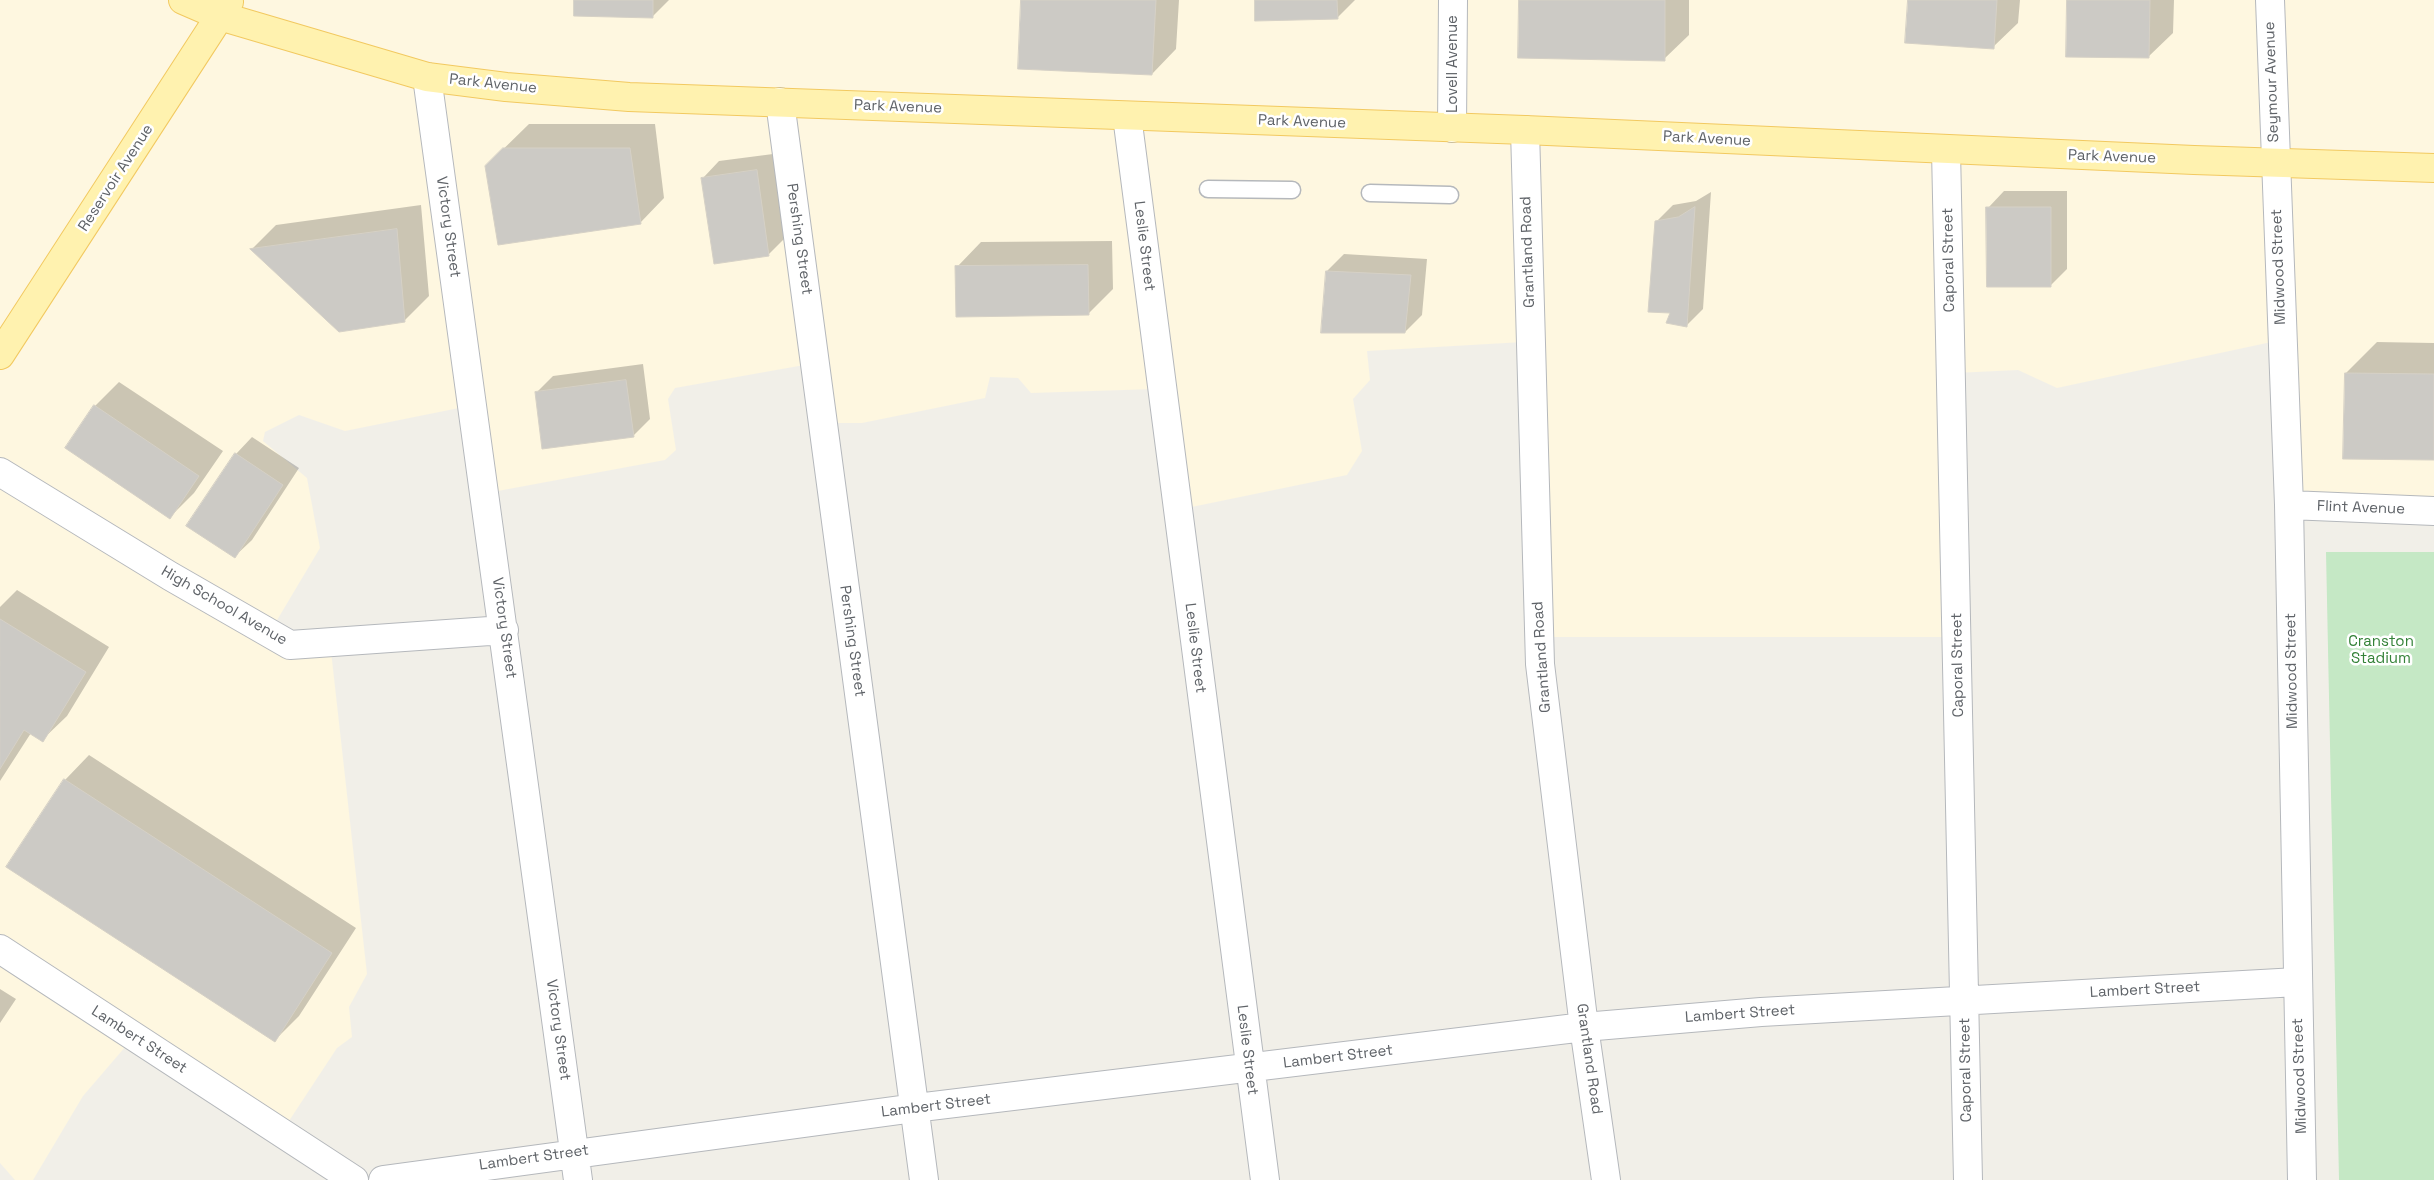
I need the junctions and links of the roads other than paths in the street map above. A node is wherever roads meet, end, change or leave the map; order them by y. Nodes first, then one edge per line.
1 (183, 0) edge
2 (1453, 0) edge
3 (2270, 0) edge
4 (225, 8) edge
5 (427, 77) junction
6 (780, 102) junction
7 (1128, 116) junction
8 (1452, 128) junction
9 (1525, 130) junction
10 (1946, 150) junction
11 (2275, 163) junction
12 (2434, 168) edge
13 (1208, 189) dead end
14 (1292, 190) dead end
15 (1370, 193) dead end
16 (1450, 195) dead end
17 (0, 355) edge
18 (0, 472) edge
19 (2289, 505) junction
20 (2434, 511) edge
21 (504, 630) junction
22 (0, 950) edge
23 (2297, 982) junction
24 (1964, 1000) junction
25 (1584, 1027) junction
26 (1250, 1068) junction
27 (915, 1108) junction
28 (574, 1153) junction
29 (354, 1180) edge
30 (383, 1180) edge
31 (578, 1180) edge
32 (924, 1180) edge
33 (1265, 1180) edge
34 (1606, 1180) edge
35 (1968, 1180) edge
36 (2302, 1180) edge

1 - 4 main road, Park Avenue
2 - 8 street, Lovell Avenue
3 - 11 street, Seymour Avenue
4 - 5 main road, Park Avenue
4 - 17 main road, Reservoir Avenue
5 - 6 main road, Park Avenue
5 - 21 street, Victory Street
6 - 7 main road, Park Avenue
6 - 27 street, Pershing Street
7 - 8 main road, Park Avenue
7 - 26 street, Leslie Street
8 - 9 main road, Park Avenue
9 - 10 main road, Park Avenue
9 - 25 street, Grantland Road
10 - 11 main road, Park Avenue
10 - 24 street, Caporal Street
11 - 12 main road, Park Avenue
11 - 19 street, Midwood Street
13 - 14 lane
15 - 16 lane
18 - 21 street, High School Avenue
19 - 20 street, Flint Avenue
19 - 23 street, Midwood Street
21 - 28 street, Victory Street
22 - 29 street, Lambert Street
23 - 24 street, Lambert Street
23 - 36 street, Midwood Street
24 - 25 street, Lambert Street
24 - 35 street, Caporal Street
25 - 26 street, Lambert Street
25 - 34 street, Grantland Road
26 - 27 street, Lambert Street
26 - 33 street, Leslie Street
27 - 28 street, Lambert Street
27 - 32 street, Pershing Street
28 - 30 street, Lambert Street
28 - 31 street, Victory Street

